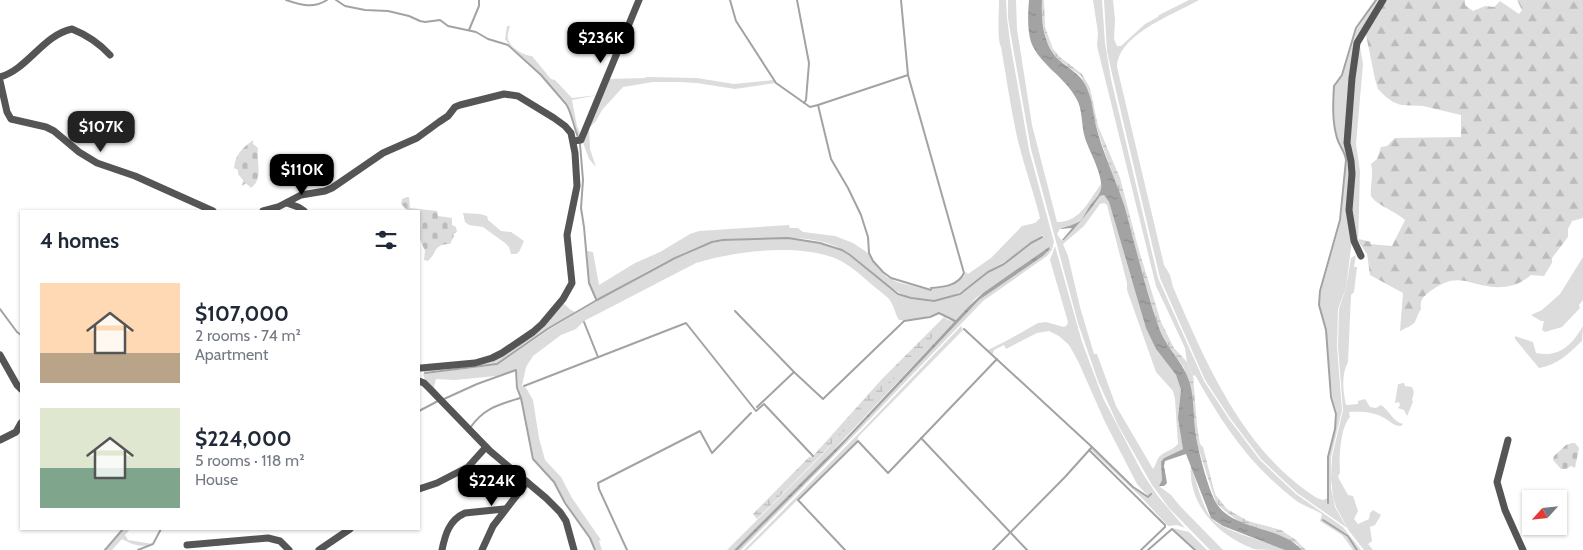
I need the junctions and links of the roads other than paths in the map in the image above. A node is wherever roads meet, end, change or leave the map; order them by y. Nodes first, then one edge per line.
1 (639, 0) edge
2 (1383, 0) edge
3 (110, 54) dead end
4 (0, 77) edge
5 (0, 81) edge
6 (574, 141) junction
7 (287, 203) junction
8 (210, 210) edge
9 (266, 210) edge
10 (302, 210) edge
11 (1361, 256) dead end
12 (0, 355) edge
13 (420, 367) edge
14 (421, 382) edge
15 (20, 388) edge
16 (20, 426) edge
17 (0, 440) edge
18 (1508, 440) dead end
19 (486, 447) junction
20 (527, 482) junction
21 (420, 489) edge
22 (504, 510) junction
23 (349, 530) edge
24 (187, 545) dead end
25 (289, 550) edge
26 (319, 550) edge
27 (442, 550) edge
28 (482, 550) edge
29 (574, 550) edge
30 (1523, 550) edge

1 - 6 street
2 - 11 street
3 - 4 street
5 - 8 street
6 - 7 street
6 - 13 street
7 - 9 street
7 - 10 street
12 - 15 street
13 - 14 street
14 - 19 street
16 - 17 street
18 - 30 street
19 - 20 street
19 - 21 street
20 - 22 street
20 - 29 street
22 - 27 street
22 - 28 street
23 - 26 street
24 - 25 street

